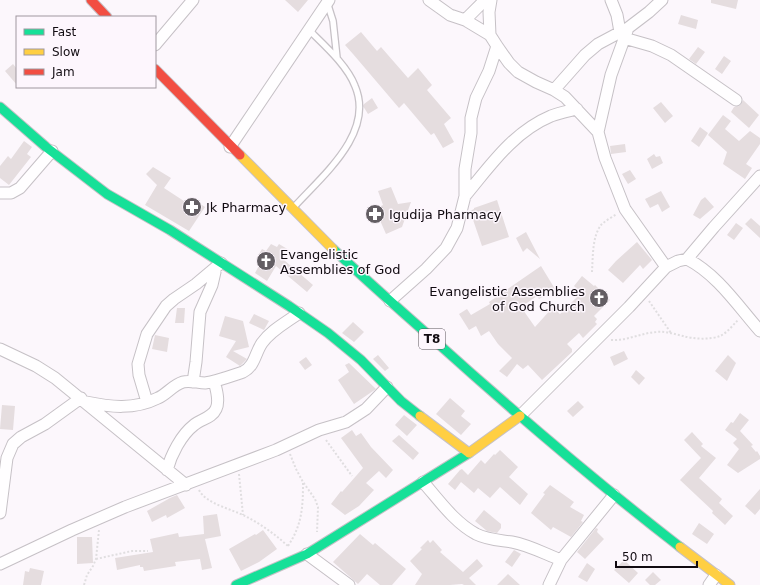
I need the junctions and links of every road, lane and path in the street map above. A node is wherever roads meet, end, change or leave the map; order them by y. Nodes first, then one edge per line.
1 (91, 0) edge
2 (193, 0) edge
3 (429, 0) edge
4 (486, 0) edge
5 (491, 0) edge
6 (611, 0) edge
7 (662, 0) edge
8 (328, 1) edge
9 (106, 16) edge
10 (465, 20) junction
11 (308, 29) junction
12 (624, 33) junction
13 (490, 35) junction
14 (156, 44) edge
15 (498, 46) junction
16 (337, 58) junction
17 (509, 63) junction
18 (156, 70) edge
19 (489, 71) junction
20 (554, 90) junction
21 (736, 100) dead end
22 (0, 107) edge
23 (578, 109) junction
24 (598, 132) junction
25 (230, 146) junction
26 (52, 151) junction
27 (760, 176) edge
28 (0, 193) edge
29 (465, 196) junction
30 (293, 209) junction
31 (625, 209) junction
32 (687, 259) junction
33 (218, 266) junction
34 (666, 267) junction
35 (592, 272) dead end
36 (643, 292) junction
37 (390, 301) junction
38 (299, 313) junction
39 (744, 313) junction
40 (760, 331) edge
41 (671, 333) junction
42 (596, 340) junction
43 (0, 349) edge
44 (214, 381) junction
45 (193, 382) junction
46 (387, 387) junction
47 (83, 400) junction
48 (147, 402) junction
49 (520, 416) junction
50 (319, 430) junction
51 (286, 445) junction
52 (468, 453) junction
53 (238, 464) junction
54 (166, 470) junction
55 (352, 476) dead end
56 (197, 480) junction
57 (303, 482) junction
58 (423, 482) junction
59 (186, 485) junction
60 (614, 495) junction
61 (0, 513) edge
62 (243, 515) junction
63 (100, 518) junction
64 (288, 546) junction
65 (319, 547) junction
66 (148, 551) dead end
67 (304, 556) junction
68 (96, 559) junction
69 (561, 560) junction
70 (0, 564) edge
71 (716, 575) junction
72 (84, 585) edge
73 (236, 585) edge
74 (349, 585) edge
75 (549, 585) edge
76 (709, 585) edge
77 (730, 585) edge

1 - 9 street
2 - 14 street
3 - 10 street
4 - 10 street
5 - 13 street
6 - 12 street
7 - 12 street
8 - 11 street
8 - 16 lane
10 - 13 street
11 - 16 lane
11 - 25 street
12 - 20 street
12 - 21 street
12 - 24 street
13 - 15 street
15 - 17 street
15 - 19 street
16 - 30 lane
17 - 19 street
17 - 20 street
18 - 25 street, T8
19 - 29 street
20 - 23 street
22 - 26 street
23 - 24 street
23 - 29 street
24 - 31 street
25 - 30 street, T8
26 - 28 street
26 - 33 street
27 - 32 street
29 - 37 street
30 - 37 street, T8
31 - 34 street
31 - 35 path
32 - 34 street
32 - 39 street
33 - 38 street
33 - 45 street
33 - 48 street
34 - 36 street
36 - 41 path
36 - 42 street
37 - 49 street, T8
38 - 44 street
38 - 46 street
39 - 40 street
39 - 41 path
41 - 42 path
42 - 49 street
43 - 47 street
44 - 45 street
44 - 54 street
45 - 48 street
46 - 50 street
46 - 52 street
47 - 48 street
47 - 54 street
47 - 61 street
49 - 52 street
49 - 60 street, T8
50 - 51 street
50 - 55 path
51 - 53 street
51 - 57 path
52 - 58 street
53 - 56 street
53 - 62 path
54 - 59 street
56 - 59 street
56 - 62 path
57 - 64 path
57 - 65 path
58 - 65 street
58 - 69 street
59 - 63 street
60 - 69 street
60 - 71 street, T8
62 - 64 path
63 - 68 path
63 - 70 street
64 - 67 path
65 - 67 street
66 - 68 path
67 - 73 street
67 - 74 street
68 - 72 path
69 - 75 street
71 - 76 street
71 - 77 street, T8

